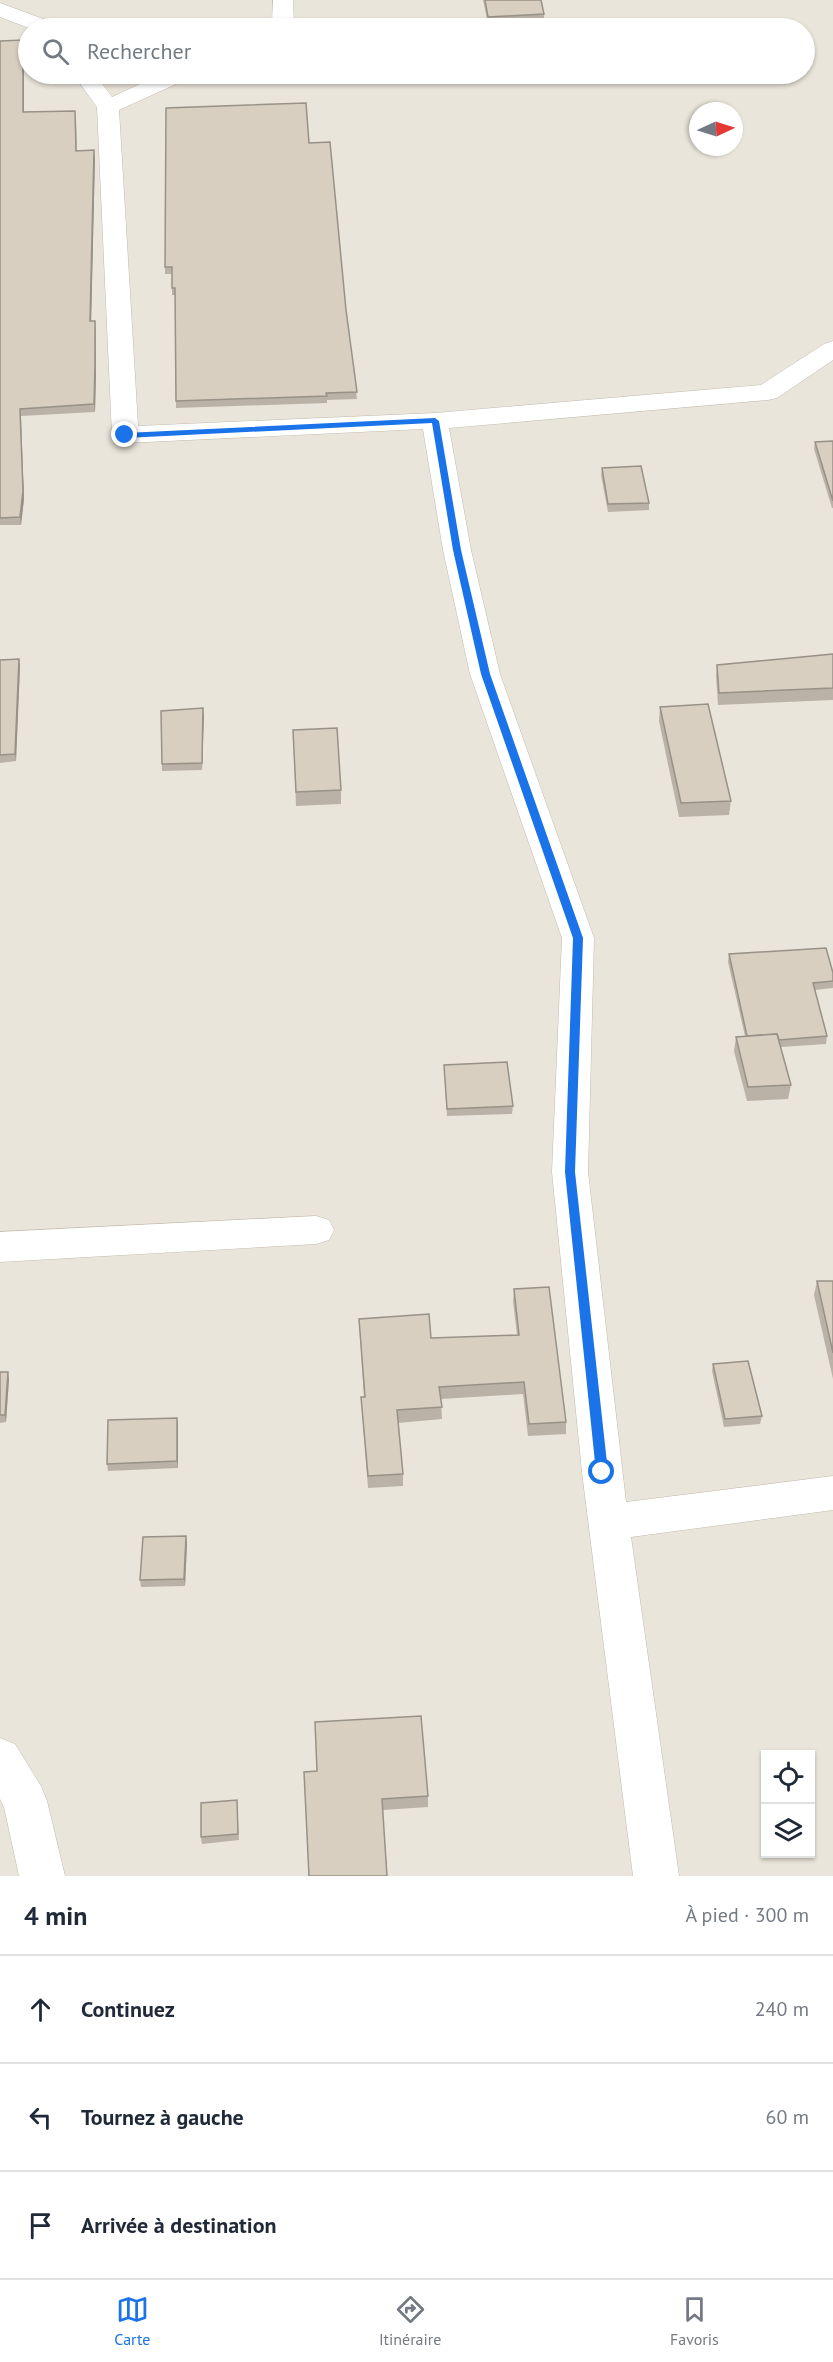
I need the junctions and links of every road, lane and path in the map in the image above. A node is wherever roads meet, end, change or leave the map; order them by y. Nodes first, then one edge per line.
1 (283, 0) edge
2 (0, 9) edge
3 (22, 18) edge
4 (283, 18) edge
5 (91, 84) edge
6 (157, 84) edge
7 (108, 107) junction
8 (833, 349) edge
9 (435, 421) junction
10 (316, 1230) dead end
11 (0, 1247) edge
12 (833, 1493) edge
13 (609, 1522) junction
14 (0, 1758) edge
15 (42, 1876) edge
16 (656, 1876) edge

1 - 4 street
2 - 3 street
5 - 7 street
6 - 7 street
7 - 9 street
8 - 9 street
9 - 13 street
10 - 11 street
12 - 13 street
13 - 16 street
14 - 15 street

